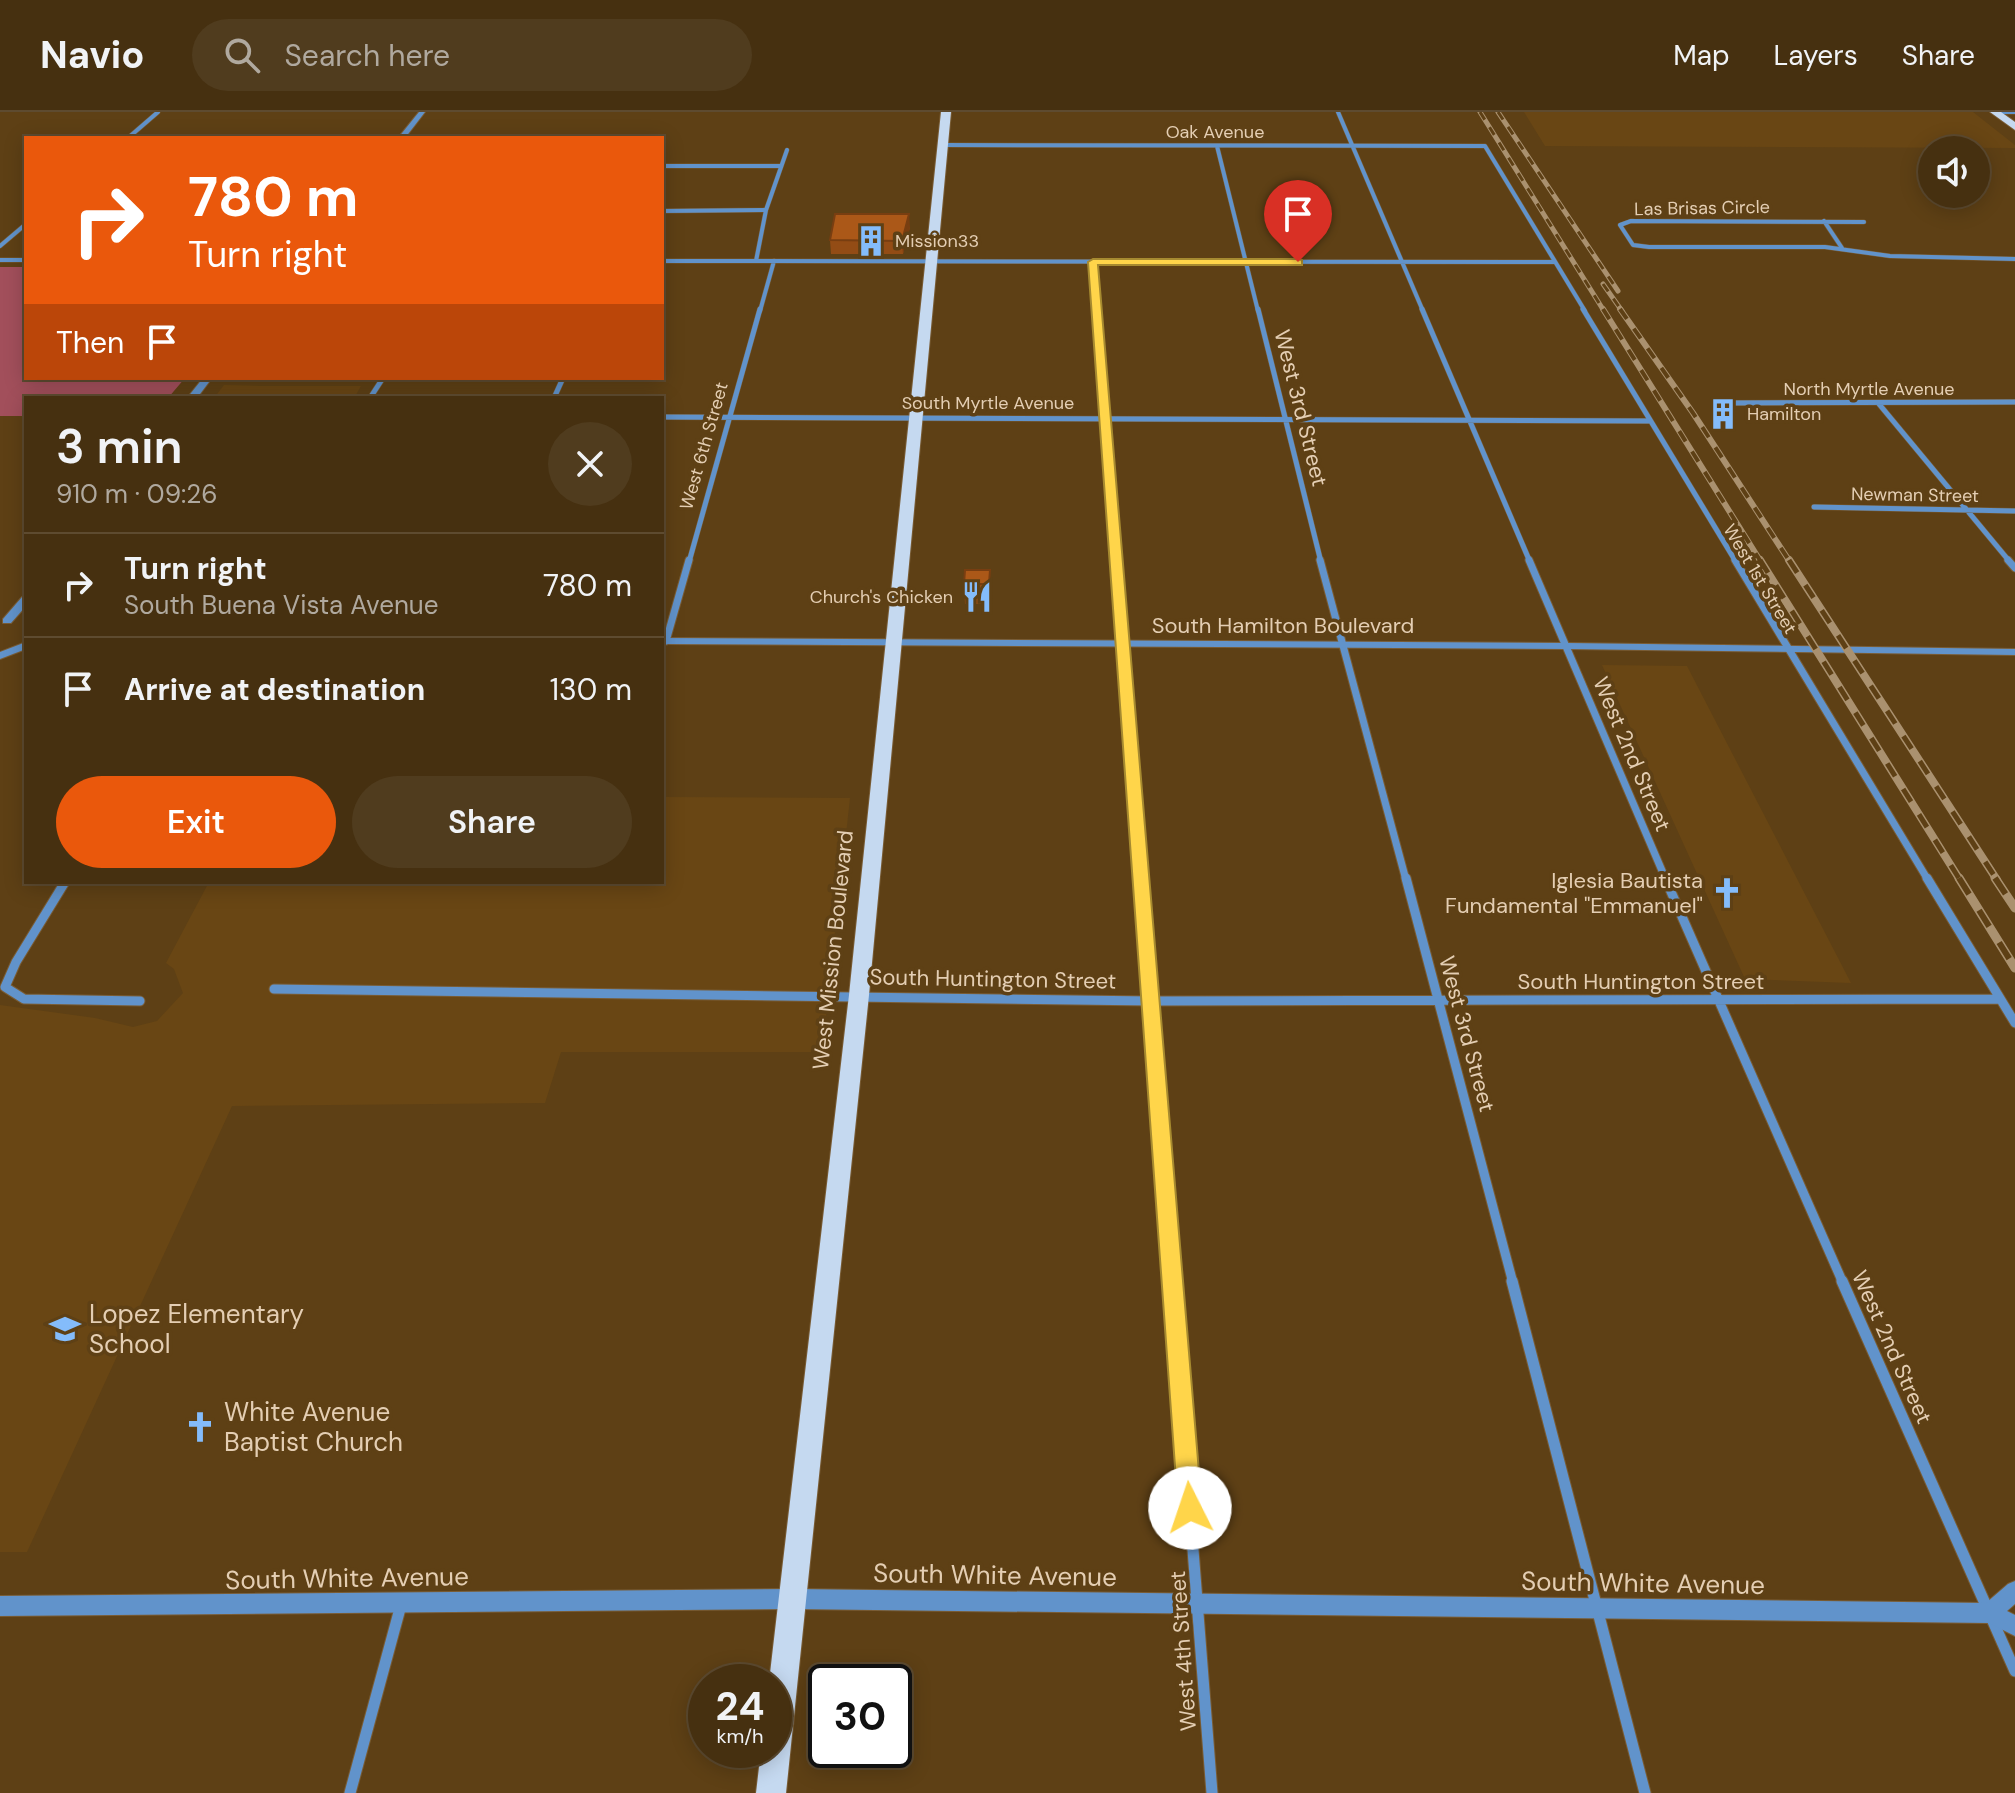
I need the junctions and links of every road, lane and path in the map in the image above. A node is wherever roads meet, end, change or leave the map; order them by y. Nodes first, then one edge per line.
1 (158, 112) edge
2 (422, 112) edge
3 (946, 112) edge
4 (1338, 112) edge
5 (1995, 112) edge
6 (2015, 112) edge
7 (2015, 127) edge
8 (130, 136) edge
9 (403, 136) edge
10 (944, 145) junction
11 (1217, 146) junction
12 (1353, 146) junction
13 (1485, 146) joint
14 (787, 150) dead end
15 (664, 166) edge
16 (780, 166) junction
17 (766, 210) junction
18 (664, 211) edge
19 (1824, 221) junction
20 (1864, 222) dead end
21 (24, 226) edge
22 (0, 246) edge
23 (1842, 248) junction
24 (2015, 259) edge
25 (0, 260) edge
26 (24, 260) edge
27 (664, 261) edge
28 (756, 261) junction
29 (774, 261) junction
30 (931, 262) junction
31 (1093, 262) junction
32 (1245, 262) junction
33 (1554, 262) junction
34 (1400, 263) junction
35 (206, 380) edge
36 (194, 396) edge
37 (2015, 402) edge
38 (1723, 403) dead end
39 (1879, 404) junction
40 (664, 417) edge
41 (732, 417) junction
42 (1105, 417) junction
43 (914, 418) junction
44 (1286, 420) junction
45 (1469, 421) junction
46 (1650, 421) junction
47 (1814, 507) dead end
48 (1969, 510) junction
49 (2015, 511) edge
50 (2015, 568) edge
51 (24, 601) edge
52 (24, 621) edge
53 (4, 622) edge
54 (664, 641) edge
55 (894, 643) junction
56 (1123, 645) junction
57 (1342, 646) junction
58 (1567, 646) junction
59 (24, 647) edge
60 (1787, 650) junction
61 (2014, 654) edge
62 (1, 657) edge
63 (64, 884) edge
64 (274, 989) dead end
65 (859, 995) junction
66 (1439, 998) junction
67 (1717, 999) junction
68 (2000, 999) junction
69 (140, 1001) dead end
70 (1151, 1001) junction
71 (2015, 1023) edge
72 (2015, 1591) edge
73 (793, 1599) junction
74 (401, 1604) junction
75 (1197, 1604) junction
76 (1, 1608) edge
77 (1598, 1608) junction
78 (1990, 1613) junction
79 (2015, 1626) edge
80 (2015, 1671) edge
81 (350, 1793) edge
82 (771, 1793) edge
83 (1212, 1793) edge
84 (1645, 1793) edge

1 - 8 street
2 - 9 street
3 - 10 main road, West Mission Boulevard
4 - 12 street, West 2nd Street
5 - 6 street
5 - 7 main road
10 - 11 street, Oak Avenue
10 - 30 main road, West Mission Boulevard
11 - 12 street, Oak Avenue
11 - 32 street, West 3rd Street
12 - 13 street, Oak Avenue
12 - 34 street, West 2nd Street
13 - 33 street, West 1st Street
14 - 16 street
15 - 16 street
16 - 17 street
17 - 18 street
17 - 28 street
19 - 20 street, Las Brisas Circle
19 - 23 street
19 - 23 street, Las Brisas Circle
21 - 22 street
23 - 24 street, Las Brisas Circle
25 - 26 street
27 - 28 street
28 - 29 street
29 - 30 street
29 - 41 street, West 6th Street
30 - 31 street
30 - 43 main road, West Mission Boulevard
31 - 32 street
31 - 42 street, West 4th Street
32 - 34 street
32 - 44 street, West 3rd Street
33 - 34 street
33 - 46 street, West 1st Street
34 - 45 street, West 2nd Street
35 - 36 street
37 - 39 street, North Myrtle Avenue
38 - 39 street, North Myrtle Avenue
39 - 48 street
40 - 41 street, South Myrtle Avenue
41 - 43 street, South Myrtle Avenue
41 - 54 street, West 6th Street
42 - 43 street, South Myrtle Avenue
42 - 44 street, South Myrtle Avenue
42 - 56 street, West 4th Street
43 - 55 main road, West Mission Boulevard
44 - 45 street, South Myrtle Avenue
44 - 57 street, West 3rd Street
45 - 46 street, South Myrtle Avenue
45 - 58 street, West 2nd Street
46 - 60 street, West 1st Street
47 - 48 street, Newman Street
48 - 49 street, Newman Street
48 - 50 street
51 - 53 street
52 - 53 street
54 - 55 street, South Hamilton Boulevard
55 - 56 street, South Hamilton Boulevard
55 - 65 main road, West Mission Boulevard
56 - 57 street, South Hamilton Boulevard
56 - 70 street, West 4th Street
57 - 58 street, South Hamilton Boulevard
57 - 66 street, West 3rd Street
58 - 60 street, South Hamilton Boulevard
58 - 67 street, West 2nd Street
59 - 62 street
60 - 61 street, South Hamilton Boulevard
60 - 68 street, West 1st Street
63 - 69 street
64 - 65 street, South Huntington Street
65 - 70 street, South Huntington Street
65 - 73 main road, West Mission Boulevard
66 - 67 street, South Huntington Street
66 - 70 street, South Huntington Street
66 - 77 street, West 3rd Street
67 - 68 street, South Huntington Street
67 - 78 street, West 2nd Street
68 - 71 street, West 1st Street
70 - 75 street, West 4th Street
72 - 78 street
73 - 74 street, South White Avenue
73 - 75 street, South White Avenue
73 - 82 main road, West Mission Boulevard
74 - 76 street, South White Avenue
74 - 81 street
75 - 77 street, South White Avenue
75 - 83 street, West 4th Street
77 - 78 street, South White Avenue
77 - 84 street, West 3rd Street
78 - 79 street, South White Avenue
78 - 80 street, West 2nd Street

